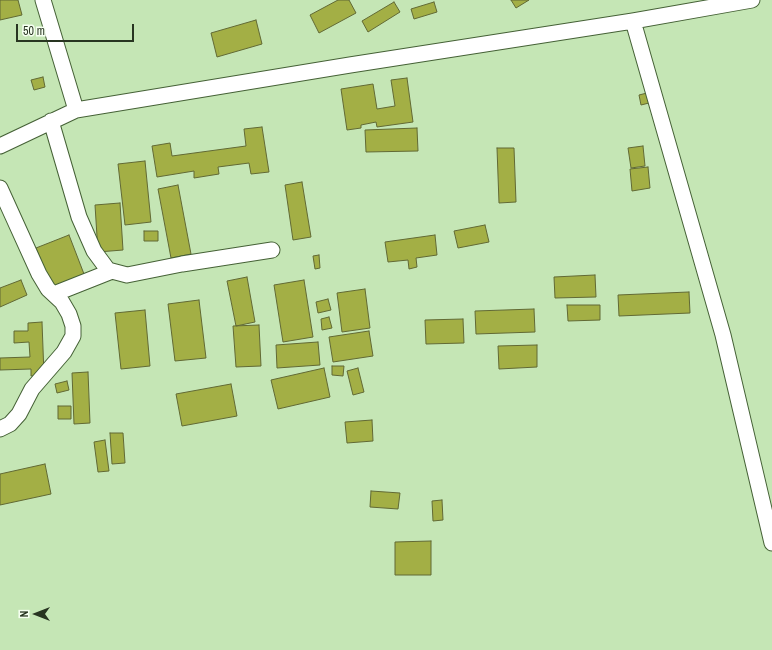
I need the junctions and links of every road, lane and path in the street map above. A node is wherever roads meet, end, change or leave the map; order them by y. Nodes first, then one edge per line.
1 (43, 0) edge
2 (752, 0) edge
3 (633, 21) junction
4 (76, 110) junction
5 (51, 121) junction
6 (0, 146) edge
7 (0, 188) edge
8 (272, 250) dead end
9 (112, 271) junction
10 (54, 294) junction
11 (0, 429) edge
12 (772, 543) edge

1 - 4 street
2 - 3 street
3 - 4 street
3 - 12 street
4 - 5 street
5 - 6 street
5 - 9 street
7 - 10 street
8 - 9 street
9 - 10 street
10 - 11 street

